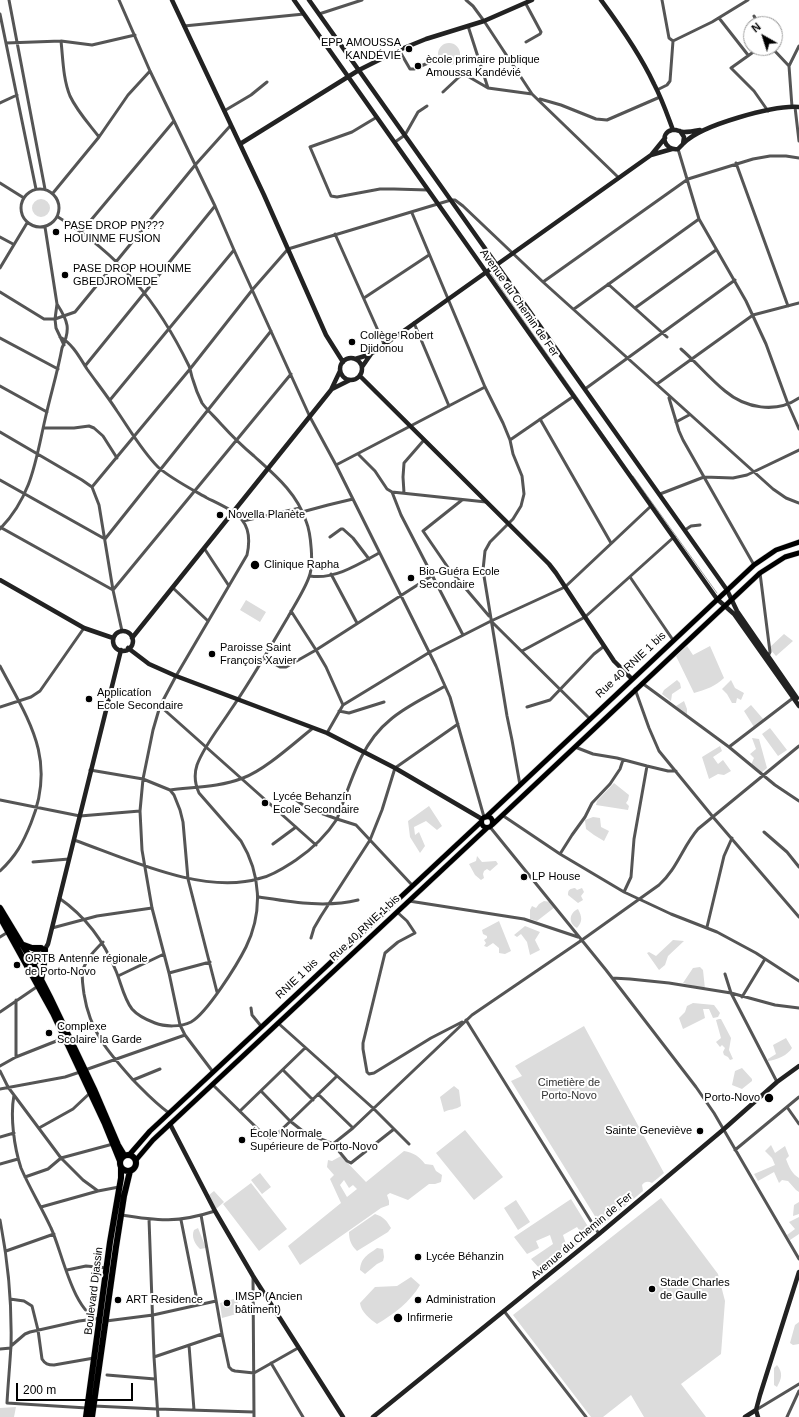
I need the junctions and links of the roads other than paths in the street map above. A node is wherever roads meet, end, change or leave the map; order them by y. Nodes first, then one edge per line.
1 (9, 0) edge
2 (119, 0) edge
3 (172, 0) edge
4 (294, 0) edge
5 (309, 0) edge
6 (362, 0) edge
7 (466, 0) edge
8 (532, 0) edge
9 (601, 0) edge
10 (662, 0) edge
11 (748, 0) edge
12 (526, 4) junction
13 (0, 14) edge
14 (304, 14) junction
15 (319, 14) junction
16 (719, 18) junction
17 (484, 21) junction
18 (184, 26) junction
19 (468, 26) junction
20 (134, 35) junction
21 (60, 41) junction
22 (673, 41) junction
23 (17, 42) junction
24 (526, 42) dead end
25 (6, 43) junction
26 (799, 46) edge
27 (743, 49) edge
28 (399, 50) junction
29 (747, 56) edge
30 (780, 56) edge
31 (428, 63) dead end
32 (789, 66) junction
33 (359, 70) junction
34 (150, 71) junction
35 (348, 76) junction
36 (267, 82) dead end
37 (488, 88) junction
38 (657, 90) junction
39 (443, 92) dead end
40 (532, 94) junction
41 (17, 95) junction
42 (660, 97) junction
43 (538, 99) junction
44 (0, 103) edge
45 (427, 106) dead end
46 (795, 107) edge
47 (768, 111) junction
48 (224, 112) junction
49 (377, 117) junction
50 (174, 121) junction
51 (231, 125) junction
52 (673, 130) junction
53 (704, 130) junction
54 (680, 131) junction
55 (405, 135) junction
56 (99, 137) junction
57 (665, 138) junction
58 (799, 141) edge
59 (394, 142) junction
60 (684, 142) junction
61 (240, 144) junction
62 (672, 149) junction
63 (678, 149) junction
64 (651, 155) junction
65 (799, 158) edge
66 (196, 164) junction
67 (736, 164) junction
68 (619, 178) junction
69 (688, 179) junction
70 (0, 184) edge
71 (36, 189) junction
72 (46, 190) junction
73 (428, 190) junction
74 (53, 193) junction
75 (24, 198) junction
76 (451, 200) junction
77 (439, 205) junction
78 (215, 206) junction
79 (412, 213) junction
80 (58, 217) junction
81 (699, 219) junction
82 (27, 223) junction
83 (45, 227) junction
84 (81, 232) junction
85 (335, 234) junction
86 (0, 237) edge
87 (13, 244) junction
88 (288, 249) junction
89 (234, 250) junction
90 (716, 250) junction
91 (512, 253) junction
92 (429, 255) junction
93 (116, 263) junction
94 (497, 264) junction
95 (0, 268) edge
96 (486, 272) junction
97 (735, 280) junction
98 (543, 282) junction
99 (608, 284) junction
100 (253, 290) junction
101 (0, 292) edge
102 (145, 293) junction
103 (364, 298) junction
104 (448, 299) junction
105 (799, 303) edge
106 (57, 304) junction
107 (788, 306) junction
108 (635, 308) junction
109 (574, 309) junction
110 (753, 315) junction
111 (64, 316) junction
112 (55, 319) junction
113 (414, 323) junction
114 (169, 329) junction
115 (271, 331) junction
116 (663, 333) junction
117 (60, 337) junction
118 (667, 337) dead end
119 (0, 338) edge
120 (66, 340) junction
121 (384, 344) junction
122 (64, 345) junction
123 (681, 349) dead end
124 (374, 352) junction
125 (355, 358) junction
126 (628, 358) junction
127 (692, 358) junction
128 (343, 362) junction
129 (85, 366) junction
130 (362, 367) junction
131 (58, 369) junction
132 (190, 369) junction
133 (340, 372) junction
134 (290, 374) junction
135 (360, 376) junction
136 (350, 380) junction
137 (657, 384) junction
138 (0, 386) edge
139 (485, 386) junction
140 (584, 388) junction
141 (331, 390) junction
142 (574, 396) junction
143 (669, 396) junction
144 (799, 398) edge
145 (110, 400) junction
146 (788, 404) junction
147 (449, 406) junction
148 (208, 410) junction
149 (47, 412) junction
150 (690, 415) junction
151 (310, 417) junction
152 (540, 419) junction
153 (676, 422) junction
154 (410, 426) junction
155 (44, 428) junction
156 (799, 429) edge
157 (0, 432) edge
158 (134, 437) junction
159 (236, 440) junction
160 (424, 440) junction
161 (510, 440) junction
162 (799, 450) edge
163 (38, 454) junction
164 (358, 454) junction
165 (116, 458) junction
166 (336, 465) junction
167 (268, 469) junction
168 (161, 470) junction
169 (754, 472) junction
170 (704, 478) junction
171 (0, 480) edge
172 (92, 487) junction
173 (194, 491) junction
174 (392, 492) junction
175 (404, 493) junction
176 (25, 494) junction
177 (660, 494) junction
178 (353, 499) junction
179 (462, 500) junction
180 (486, 502) junction
181 (799, 503) edge
182 (651, 506) junction
183 (300, 508) junction
184 (234, 511) junction
185 (302, 512) junction
186 (244, 521) junction
187 (509, 524) junction
188 (700, 524) dead end
189 (0, 528) edge
190 (685, 530) junction
191 (330, 537) dead end
192 (674, 537) junction
193 (105, 539) junction
194 (799, 542) edge
195 (612, 543) junction
196 (204, 548) junction
197 (379, 553) junction
198 (799, 553) edge
199 (369, 559) junction
200 (754, 565) junction
201 (760, 573) junction
202 (331, 574) junction
203 (434, 575) junction
204 (310, 576) junction
205 (630, 577) junction
206 (0, 580) edge
207 (229, 586) junction
208 (565, 587) junction
209 (173, 588) junction
210 (113, 590) junction
211 (727, 590) junction
212 (400, 596) junction
213 (717, 599) junction
214 (732, 600) junction
215 (726, 606) junction
216 (291, 611) junction
217 (735, 612) junction
218 (585, 617) junction
219 (490, 619) junction
220 (208, 621) junction
221 (357, 623) junction
222 (84, 628) junction
223 (122, 631) junction
224 (463, 635) junction
225 (113, 638) junction
226 (132, 638) junction
227 (673, 640) junction
228 (604, 647) junction
229 (128, 648) junction
230 (121, 650) junction
231 (316, 650) junction
232 (522, 651) junction
233 (430, 652) junction
234 (768, 656) junction
235 (264, 658) junction
236 (0, 666) edge
237 (176, 676) junction
238 (632, 679) junction
239 (642, 683) junction
240 (445, 686) junction
241 (635, 689) junction
242 (561, 690) junction
243 (794, 698) junction
244 (238, 700) junction
245 (18, 701) junction
246 (799, 701) edge
247 (384, 702) dead end
248 (343, 704) junction
249 (160, 706) junction
250 (799, 706) edge
251 (0, 707) edge
252 (527, 707) dead end
253 (339, 711) junction
254 (590, 719) junction
255 (458, 724) junction
256 (313, 728) junction
257 (327, 733) junction
258 (207, 746) junction
259 (799, 746) edge
260 (574, 747) junction
261 (729, 748) junction
262 (364, 751) junction
263 (623, 760) junction
264 (647, 766) junction
265 (395, 768) junction
266 (90, 770) junction
267 (676, 771) junction
268 (763, 775) junction
269 (242, 778) junction
270 (143, 779) junction
271 (520, 785) junction
272 (196, 787) junction
273 (170, 790) junction
274 (292, 797) dead end
275 (0, 800) edge
276 (799, 801) edge
277 (37, 807) junction
278 (140, 811) junction
279 (502, 815) junction
280 (80, 816) junction
281 (713, 817) junction
282 (483, 818) junction
283 (336, 819) junction
284 (490, 826) junction
285 (296, 827) junction
286 (764, 832) dead end
287 (732, 838) junction
288 (74, 840) junction
289 (370, 840) junction
290 (273, 844) dead end
291 (316, 845) junction
292 (560, 854) junction
293 (68, 858) junction
294 (32, 862) dead end
295 (144, 866) junction
296 (799, 867) edge
297 (0, 871) edge
298 (188, 879) junction
299 (256, 880) junction
300 (412, 885) junction
301 (624, 892) junction
302 (259, 897) junction
303 (59, 898) junction
304 (640, 899) junction
305 (358, 900) dead end
306 (409, 901) junction
307 (329, 905) junction
308 (0, 908) edge
309 (152, 908) junction
310 (397, 912) junction
311 (799, 916) edge
312 (0, 917) edge
313 (85, 920) junction
314 (707, 927) junction
315 (52, 928) junction
316 (8, 932) junction
317 (0, 937) edge
318 (311, 938) dead end
319 (581, 939) junction
320 (103, 942) junction
321 (21, 944) junction
322 (43, 949) junction
323 (164, 954) junction
324 (27, 958) junction
325 (765, 959) junction
326 (210, 962) junction
327 (32, 967) junction
328 (169, 973) junction
329 (725, 974) dead end
330 (118, 976) junction
331 (612, 978) junction
332 (799, 981) edge
333 (40, 983) junction
334 (217, 992) junction
335 (730, 993) junction
336 (742, 996) junction
337 (16, 1000) junction
338 (251, 1008) dead end
339 (799, 1008) edge
340 (0, 1012) edge
341 (466, 1020) junction
342 (278, 1023) junction
343 (180, 1025) junction
344 (261, 1026) junction
345 (185, 1035) junction
346 (64, 1038) junction
347 (305, 1048) junction
348 (16, 1057) junction
349 (115, 1060) junction
350 (0, 1066) edge
351 (799, 1066) edge
352 (160, 1069) dead end
353 (283, 1070) junction
354 (83, 1071) junction
355 (0, 1072) edge
356 (212, 1072) junction
357 (337, 1076) junction
358 (133, 1080) junction
359 (777, 1082) junction
360 (212, 1084) junction
361 (8, 1087) junction
362 (0, 1089) edge
363 (261, 1091) junction
364 (90, 1093) junction
365 (14, 1094) junction
366 (318, 1094) junction
367 (799, 1097) edge
368 (313, 1100) junction
369 (787, 1107) junction
370 (374, 1109) junction
371 (240, 1111) junction
372 (169, 1113) junction
373 (290, 1121) junction
374 (170, 1124) junction
375 (799, 1124) edge
376 (39, 1128) junction
377 (353, 1128) junction
378 (394, 1129) junction
379 (724, 1130) junction
380 (14, 1133) junction
381 (0, 1137) edge
382 (113, 1144) junction
383 (333, 1144) junction
384 (409, 1144) dead end
385 (735, 1150) junction
386 (127, 1155) junction
387 (61, 1158) junction
388 (18, 1159) junction
389 (136, 1160) junction
390 (120, 1161) junction
391 (0, 1164) edge
392 (121, 1168) junction
393 (130, 1171) junction
394 (25, 1177) junction
395 (119, 1187) junction
396 (98, 1191) junction
397 (41, 1207) junction
398 (215, 1211) junction
399 (121, 1215) junction
400 (201, 1215) junction
401 (149, 1219) junction
402 (0, 1220) edge
403 (181, 1220) junction
404 (54, 1234) junction
405 (599, 1234) junction
406 (6, 1251) junction
407 (799, 1259) edge
408 (107, 1268) junction
409 (66, 1270) junction
410 (799, 1272) edge
411 (253, 1276) junction
412 (10, 1299) junction
413 (216, 1301) junction
414 (198, 1305) junction
415 (504, 1311) junction
416 (153, 1314) junction
417 (100, 1320) junction
418 (38, 1330) junction
419 (222, 1334) junction
420 (189, 1345) junction
421 (11, 1347) junction
422 (298, 1348) junction
423 (0, 1349) edge
424 (154, 1356) junction
425 (95, 1358) junction
426 (271, 1363) junction
427 (254, 1373) junction
428 (107, 1375) dead end
429 (155, 1379) junction
430 (799, 1384) edge
431 (799, 1391) edge
432 (91, 1407) junction
433 (157, 1409) junction
434 (194, 1410) junction
435 (756, 1410) junction
436 (220, 1412) junction
437 (254, 1412) junction
438 (86, 1417) edge
439 (92, 1417) edge
440 (158, 1417) edge
441 (220, 1417) edge
442 (254, 1417) edge
443 (303, 1417) edge
444 (343, 1417) edge
445 (373, 1417) edge
446 (586, 1417) edge
447 (745, 1417) edge
448 (758, 1417) edge
449 (787, 1417) edge

1 - 23 street
2 - 20 street
3 - 18 main road
4 - 14 main road, Avenue du Chemin de Fer
5 - 15 main road, Avenue du Chemin de Fer
6 - 15 street
7 - 17 street
8 - 12 main road
9 - 38 main road
10 - 22 street
11 - 16 street
12 - 17 main road
12 - 24 street
13 - 25 street
14 - 18 street
14 - 35 main road, Avenue du Chemin de Fer
15 - 33 main road, Avenue du Chemin de Fer
16 - 22 street
16 - 27 street
17 - 19 main road
17 - 40 street
18 - 48 main road
19 - 28 main road
19 - 37 street
20 - 21 street
20 - 34 street
21 - 23 street
21 - 56 street
22 - 38 street
23 - 25 street
23 - 72 street
25 - 41 street
26 - 32 street
28 - 31 street
28 - 33 main road
29 - 47 street
30 - 32 street
32 - 46 street
33 - 35 main road
33 - 55 main road, Avenue du Chemin de Fer
34 - 50 street
34 - 56 street
35 - 49 main road, Avenue du Chemin de Fer
35 - 61 main road
36 - 48 street
37 - 39 street
37 - 40 street
38 - 42 main road
40 - 43 street
41 - 44 street
41 - 71 street
42 - 43 street
42 - 52 main road
43 - 68 street
45 - 55 street
46 - 47 main road
46 - 58 street
47 - 53 main road
48 - 51 main road
49 - 59 main road, Avenue du Chemin de Fer
49 - 73 street
50 - 66 street
50 - 84 street
51 - 61 main road
51 - 66 street
52 - 54 main road
52 - 57 main road
53 - 54 main road
53 - 60 main road
54 - 60 main road
55 - 59 street
55 - 76 main road, Avenue du Chemin de Fer
56 - 74 street
57 - 62 main road
57 - 64 main road
59 - 73 main road, Avenue du Chemin de Fer
60 - 63 main road
61 - 88 main road
62 - 63 main road
62 - 64 main road
63 - 69 street
64 - 68 main road
65 - 67 street
66 - 78 street
66 - 93 street
67 - 69 street
67 - 107 street
68 - 91 main road
69 - 81 street
69 - 98 street
70 - 75 street
71 - 72 street
71 - 75 street
72 - 74 street
73 - 77 main road, Avenue du Chemin de Fer
74 - 80 street
75 - 82 street
76 - 77 street
76 - 91 street
76 - 94 main road, Avenue du Chemin de Fer
77 - 79 street
77 - 96 main road, Avenue du Chemin de Fer
78 - 89 street
78 - 102 street
79 - 85 street
79 - 92 street
80 - 83 street
80 - 84 street
81 - 90 street
81 - 99 street
82 - 83 street
82 - 87 street
83 - 106 street
84 - 93 street
85 - 88 street
85 - 103 street
86 - 87 street
87 - 95 street
88 - 100 street
88 - 128 main road
89 - 100 street
89 - 114 street
90 - 97 street
90 - 108 street
91 - 94 main road
91 - 98 street
92 - 103 street
92 - 104 street
93 - 102 street
93 - 111 street
94 - 96 main road
94 - 140 main road, Avenue du Chemin de Fer
96 - 104 main road
96 - 142 main road, Avenue du Chemin de Fer
97 - 110 street
97 - 116 street
98 - 109 street
99 - 108 street
99 - 109 street
100 - 115 street
100 - 132 street
101 - 112 street
102 - 114 street
102 - 129 street
103 - 121 street
104 - 113 main road
104 - 139 street
105 - 107 street
106 - 111 street
106 - 112 street
107 - 110 street
108 - 116 street
109 - 126 street
110 - 127 street
110 - 146 street
111 - 112 street
111 - 120 street
112 - 117 street
113 - 121 main road
113 - 147 street
114 - 132 street
114 - 145 street
115 - 134 street
115 - 148 street
116 - 118 street
116 - 126 street
117 - 120 street
117 - 122 street
119 - 131 street
120 - 122 street
120 - 129 street
121 - 124 main road
122 - 131 street
123 - 127 street
124 - 125 main road
124 - 130 main road
125 - 128 main road
125 - 130 main road
126 - 137 street
126 - 140 street
127 - 137 street
127 - 146 street
128 - 133 main road
129 - 145 street
130 - 135 main road
131 - 149 street
132 - 148 street
132 - 158 street
133 - 136 main road
133 - 141 main road
134 - 151 street
134 - 159 street
135 - 136 main road
135 - 154 main road
136 - 141 main road
137 - 143 street
138 - 149 street
139 - 147 street
139 - 161 street
140 - 177 main road, Avenue du Chemin de Fer
141 - 151 main road
142 - 152 street
142 - 182 main road, Avenue du Chemin de Fer
143 - 150 street
143 - 153 street
144 - 146 street
145 - 158 street
146 - 156 street
147 - 154 street
148 - 159 street
148 - 168 street
149 - 155 street
150 - 153 street
150 - 169 street
151 - 166 street
151 - 167 main road
152 - 161 street
152 - 195 street
153 - 170 street
154 - 160 main road
154 - 164 street
155 - 163 street
155 - 165 street
157 - 163 street
158 - 165 street
158 - 168 street
159 - 167 street
159 - 173 street
160 - 175 street
160 - 180 main road
161 - 187 street
162 - 169 street
163 - 172 street
163 - 176 street
164 - 166 street
164 - 174 street
165 - 172 street
166 - 178 street
167 - 183 street
167 - 184 main road
168 - 173 street
168 - 193 street
169 - 170 street
169 - 181 street
170 - 177 street
170 - 200 street
171 - 176 street
172 - 193 street
173 - 184 street
173 - 210 street
174 - 175 street
174 - 203 street
175 - 179 street
176 - 189 street
176 - 193 street
177 - 190 main road, Avenue du Chemin de Fer
178 - 185 street
178 - 197 street
179 - 180 street
179 - 219 street
180 - 187 main road
182 - 192 main road, Avenue du Chemin de Fer
182 - 195 street
183 - 185 street
183 - 186 street
184 - 186 street
184 - 196 main road
185 - 204 street
186 - 207 street
187 - 208 main road
187 - 219 street
188 - 190 street
189 - 210 street
190 - 211 main road, Avenue du Chemin de Fer
191 - 199 street
192 - 205 street
192 - 213 main road, Avenue du Chemin de Fer
193 - 210 street
194 - 200 main road, Rue 40 RNIE 1 bis
195 - 208 street
196 - 207 street
196 - 209 main road
197 - 199 street
197 - 212 street
198 - 201 main road, Rue 40 RNIE 1 bis
199 - 202 street
200 - 211 main road, Rue 40 RNIE 1 bis
201 - 214 main road, Rue 40 RNIE 1 bis
201 - 234 street
202 - 204 street
202 - 221 street
203 - 212 street
203 - 224 street
204 - 216 street
205 - 218 street
205 - 227 street
206 - 222 main road
207 - 220 street
208 - 218 main road
208 - 219 street
209 - 220 street
209 - 226 main road
210 - 223 street
211 - 213 main road, Rue 40 RNIE 1 bis
211 - 214 main road, Avenue du Chemin de Fer
212 - 221 street
212 - 233 street
213 - 215 main road, Avenue du Chemin de Fer
213 - 227 main road, Rue 40 RNIE 1 bis
214 - 215 main road, Rue 40 RNIE 1 bis
214 - 217 main road, Avenue du Chemin de Fer
215 - 217 main road, Avenue du Chemin de Fer
215 - 239 main road, Rue 40 RNIE 1 bis
216 - 231 street
216 - 235 street
217 - 234 main road
217 - 243 main road
218 - 228 main road
218 - 232 street
219 - 224 street
219 - 232 street
219 - 271 street
220 - 237 street
221 - 231 street
222 - 225 main road
222 - 245 street
223 - 225 main road
223 - 226 main road
224 - 233 street
225 - 230 main road
226 - 229 main road
227 - 238 main road, Rue 40 RNIE 1 bis
228 - 238 main road
228 - 242 street
229 - 230 main road
229 - 237 main road
230 - 266 main road
231 - 235 street
231 - 248 street
232 - 242 street
233 - 240 street
233 - 248 street
234 - 246 main road
235 - 244 street
236 - 245 street
237 - 244 main road
237 - 249 street
238 - 254 main road, Rue 40 RNIE 1 bis
239 - 241 main road, Rue 40 RNIE 1 bis
239 - 261 street
240 - 255 street
240 - 262 street
241 - 260 main road, Rue 40 RNIE 1 bis
241 - 267 street
242 - 252 street
242 - 254 street
243 - 250 main road
243 - 261 street
244 - 256 main road
244 - 258 street
245 - 251 street
245 - 277 street
247 - 253 street
248 - 253 street
249 - 258 street
249 - 270 street
253 - 257 street
254 - 271 main road, Rue 40 RNIE 1 bis
255 - 265 street
255 - 282 street
256 - 257 main road
256 - 269 street
257 - 262 main road
258 - 269 street
258 - 272 street
259 - 268 street
260 - 263 street
260 - 279 main road, Rue 40 RNIE 1 bis
261 - 268 street
262 - 265 main road
262 - 283 street
263 - 264 street
263 - 292 street
264 - 267 street
264 - 301 street
265 - 282 main road
265 - 289 street
266 - 270 street
266 - 280 main road
267 - 281 street
268 - 276 street
268 - 281 street
269 - 272 street
269 - 285 street
270 - 273 street
270 - 278 street
271 - 282 main road, Rue 40 RNIE 1 bis
272 - 273 street
272 - 299 street
273 - 298 street
274 - 283 street
275 - 277 street
277 - 280 street
277 - 297 street
278 - 280 street
278 - 295 street
279 - 284 main road, Rue 40 RNIE 1 bis
279 - 292 street
280 - 288 main road
281 - 287 street
281 - 304 street
282 - 284 main road
282 - 284 main road
282 - 300 main road, RNIE 1 bis
283 - 289 street
283 - 291 street
284 - 306 main road, Rue 40 RNIE 1 bis
284 - 319 street
285 - 290 street
285 - 291 street
286 - 296 street
287 - 311 street
287 - 314 street
288 - 293 main road
288 - 295 street
289 - 300 street
289 - 307 street
291 - 299 street
292 - 301 street
293 - 294 street
293 - 303 main road
295 - 298 street
295 - 309 street
298 - 299 street
298 - 326 street
299 - 302 street
300 - 344 main road, RNIE 1 bis
301 - 304 street
302 - 307 street
302 - 334 street
303 - 313 street
303 - 315 main road
304 - 314 street
304 - 319 street
305 - 307 street
306 - 310 main road, Rue 40 RNIE 1 bis
306 - 319 street
307 - 318 street
308 - 321 highway
309 - 313 street
309 - 323 street
310 - 341 street
310 - 342 main road, Rue 40 RNIE 1 bis
312 - 316 highway
313 - 315 street
313 - 320 street
314 - 325 street
315 - 322 main road
316 - 317 street
316 - 324 highway
319 - 331 street
319 - 341 street
320 - 330 street
320 - 349 street
321 - 322 highway
321 - 324 highway
322 - 324 main road
322 - 327 main road
322 - 333 highway
323 - 328 street
323 - 330 street
324 - 327 highway
325 - 332 street
325 - 336 street
326 - 328 street
326 - 334 street
327 - 333 highway
328 - 343 street
329 - 335 street
330 - 343 street
331 - 335 street
331 - 379 street
333 - 337 street
333 - 346 highway
333 - 354 highway
334 - 343 street
335 - 336 street
335 - 359 street
336 - 339 street
337 - 340 street
337 - 348 street
338 - 344 street
341 - 370 street
341 - 405 street
342 - 347 street
342 - 360 main road, Rue 40 RNIE 1 bis
343 - 345 street
344 - 356 main road, RNIE 1 bis
345 - 349 street
345 - 356 street
346 - 348 street
346 - 354 highway
347 - 353 street
347 - 357 street
348 - 350 street
349 - 354 street
349 - 358 street
351 - 359 main road, Avenue du Chemin de Fer
352 - 358 street
353 - 363 street
353 - 368 street
354 - 361 street
354 - 364 highway
354 - 386 highway
355 - 361 street
356 - 372 main road, RNIE 1 bis
357 - 366 street
357 - 370 street
358 - 372 street
359 - 379 main road, Avenue du Chemin de Fer
360 - 371 street
360 - 374 main road, Rue 40 RNIE 1 bis
361 - 362 street
361 - 365 street
363 - 371 street
363 - 373 street
364 - 376 street
364 - 382 highway
365 - 376 street
365 - 380 street
366 - 368 street
366 - 377 street
367 - 369 street
368 - 373 street
369 - 375 street
369 - 385 street
370 - 377 street
370 - 378 street
371 - 373 street
372 - 386 main road, RNIE 1 bis
373 - 383 street
374 - 389 main road, Rue 40 RNIE 1 bis
374 - 398 main road
376 - 387 street
377 - 383 street
378 - 383 street
378 - 384 street
379 - 385 street
379 - 405 main road, Avenue du Chemin de Fer
380 - 381 street
380 - 388 street
382 - 387 street
382 - 390 highway
385 - 407 street
386 - 389 highway
386 - 390 highway
387 - 394 street
387 - 396 street
388 - 391 street
388 - 394 street
389 - 393 highway
390 - 392 highway
392 - 393 highway
392 - 395 highway, Boulevard Djassin
393 - 399 highway, Boulevard Djassin
394 - 397 street
395 - 396 street
395 - 408 highway, Boulevard Djassin
396 - 397 street
397 - 404 street
398 - 400 street
398 - 411 main road
399 - 401 street
399 - 417 highway, Boulevard Djassin
400 - 403 street
400 - 413 street
401 - 403 street
401 - 416 street
402 - 406 street
403 - 414 street
404 - 406 street
404 - 409 street
405 - 415 main road, Avenue du Chemin de Fer
406 - 412 street
408 - 409 street
408 - 417 highway, Boulevard Djassin
409 - 417 street
410 - 435 main road
411 - 422 main road
411 - 427 street
412 - 418 street
412 - 421 street
413 - 414 street
413 - 419 street
414 - 416 street
415 - 445 main road, Avenue du Chemin de Fer
415 - 446 street
416 - 417 street
416 - 424 street
417 - 418 street
417 - 425 highway, Boulevard Djassin
417 - 432 highway, Boulevard Djassin
418 - 421 street
418 - 425 street
419 - 420 street
419 - 427 street
420 - 424 street
420 - 434 street
421 - 423 street
421 - 432 street
422 - 426 street
422 - 444 main road
424 - 429 street
425 - 432 highway, Boulevard Djassin
426 - 427 street
426 - 443 street
427 - 437 street
428 - 429 street
429 - 433 street
430 - 435 street
431 - 449 street
432 - 433 street
432 - 438 highway, Boulevard Djassin
432 - 439 highway, Boulevard Djassin
433 - 434 street
433 - 440 street
434 - 436 street
435 - 447 main road
435 - 448 main road
436 - 437 street
436 - 441 street
437 - 442 street

